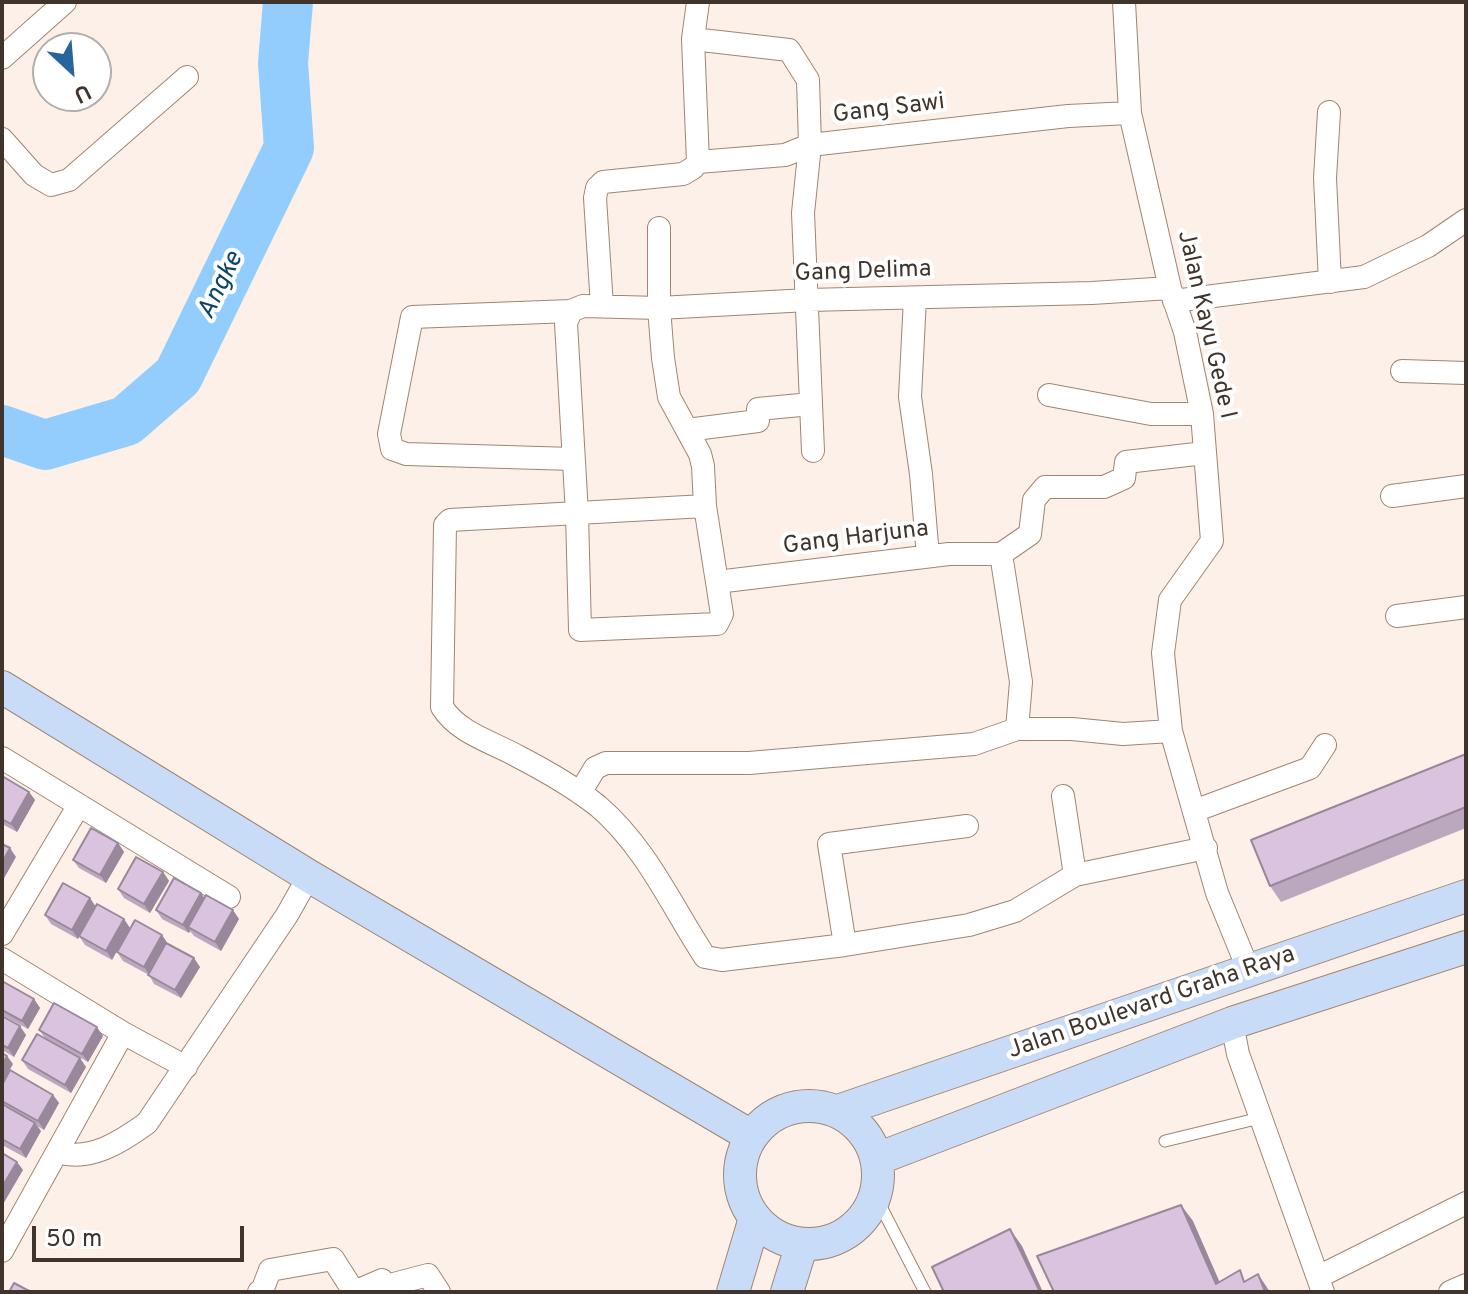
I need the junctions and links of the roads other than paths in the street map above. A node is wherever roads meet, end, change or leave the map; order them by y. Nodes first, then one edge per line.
1 (65, 2) edge
2 (698, 2) edge
3 (1124, 2) edge
4 (693, 39) junction
5 (2, 58) edge
6 (187, 77) dead end
7 (1329, 112) dead end
8 (1130, 113) junction
9 (2, 139) edge
10 (810, 145) junction
11 (698, 162) junction
12 (1466, 220) edge
13 (659, 228) dead end
14 (1330, 282) junction
15 (1172, 295) junction
16 (915, 298) junction
17 (808, 300) junction
18 (602, 306) junction
19 (659, 308) junction
20 (568, 317) junction
21 (1402, 371) dead end
22 (1466, 373) edge
23 (1049, 395) dead end
24 (811, 404) junction
25 (1202, 414) junction
26 (687, 430) junction
27 (813, 451) dead end
28 (1205, 453) junction
29 (573, 459) junction
30 (1466, 486) edge
31 (1392, 496) dead end
32 (705, 506) junction
33 (577, 514) junction
34 (1001, 554) junction
35 (928, 556) junction
36 (717, 582) junction
37 (1466, 607) edge
38 (1397, 616) dead end
39 (2, 687) edge
40 (1017, 729) junction
41 (1171, 731) junction
42 (1325, 745) dead end
43 (2, 758) edge
44 (580, 793) junction
45 (1063, 796) dead end
46 (79, 805) junction
47 (1194, 811) junction
48 (967, 826) dead end
49 (1206, 848) junction
50 (1075, 875) junction
51 (309, 876) junction
52 (1466, 896) edge
53 (229, 897) dead end
54 (2, 934) edge
55 (845, 945) junction
56 (1466, 947) edge
57 (2, 959) edge
58 (1249, 971) junction
59 (1232, 1023) junction
60 (123, 1033) junction
61 (186, 1067) junction
62 (838, 1111) junction
63 (1260, 1118) junction
64 (751, 1136) junction
65 (1165, 1141) dead end
66 (58, 1152) junction
67 (877, 1159) junction
68 (875, 1195) junction
69 (1466, 1203) edge
70 (755, 1218) junction
71 (802, 1244) junction
72 (2, 1251) edge
73 (1320, 1284) edge
74 (1466, 1285) edge
75 (791, 1289) edge
76 (260, 1292) edge
77 (439, 1292) edge
78 (733, 1292) edge
79 (925, 1292) edge
80 (1450, 1292) edge

1 - 5 street
2 - 4 street
3 - 8 street, Jalan Kayu Gede I
4 - 10 street
4 - 11 street
6 - 9 street
7 - 14 street
8 - 10 street, Gang Sawi
8 - 15 street, Jalan Kayu Gede I
10 - 11 street
10 - 17 street, Gang Sawi
11 - 18 street
12 - 14 street, Gang Delima
13 - 19 street
14 - 15 street, Gang Delima
15 - 16 street, Gang Delima
15 - 25 street, Jalan Kayu Gede I
16 - 17 street, Gang Delima
16 - 35 street
17 - 19 street, Gang Delima
17 - 24 street, Gang Sawi
18 - 19 street, Gang Delima
18 - 20 street, Gang Delima
19 - 26 street
20 - 29 street
20 - 29 street, Gang Delima
21 - 22 street
23 - 25 street
24 - 26 street
24 - 27 street, Gang Sawi
25 - 28 street, Jalan Kayu Gede I
26 - 32 street
28 - 34 street
28 - 41 street, Jalan Kayu Gede I
29 - 33 street
30 - 31 street
32 - 33 street
32 - 36 street
33 - 36 street
33 - 44 street
34 - 35 street, Gang Harjuna
34 - 40 street
35 - 36 street, Gang Harjuna
37 - 38 street
39 - 51 main road
40 - 41 street
40 - 44 street
41 - 47 street, Jalan Kayu Gede I
42 - 47 street
43 - 46 street
44 - 55 street
45 - 50 street
46 - 53 street
46 - 54 street
47 - 49 street, Jalan Kayu Gede I
48 - 55 street
49 - 50 street
49 - 58 street, Jalan Kayu Gede I
50 - 55 street
51 - 61 street
51 - 64 main road
52 - 58 main road, Jalan Boulevard Graha Raya
56 - 59 main road, Jalan Boulevard Graha Raya
57 - 60 street
58 - 62 main road, Jalan Boulevard Graha Raya
59 - 63 street
59 - 67 main road, Jalan Boulevard Graha Raya
60 - 61 street
60 - 66 street
61 - 66 street
62 - 64 main road
62 - 67 main road
63 - 65 lane
63 - 73 street
64 - 70 main road
66 - 72 street
67 - 68 main road
68 - 71 main road
68 - 79 lane
69 - 73 street
70 - 71 main road
70 - 78 main road
71 - 75 main road
74 - 80 street
76 - 77 street

